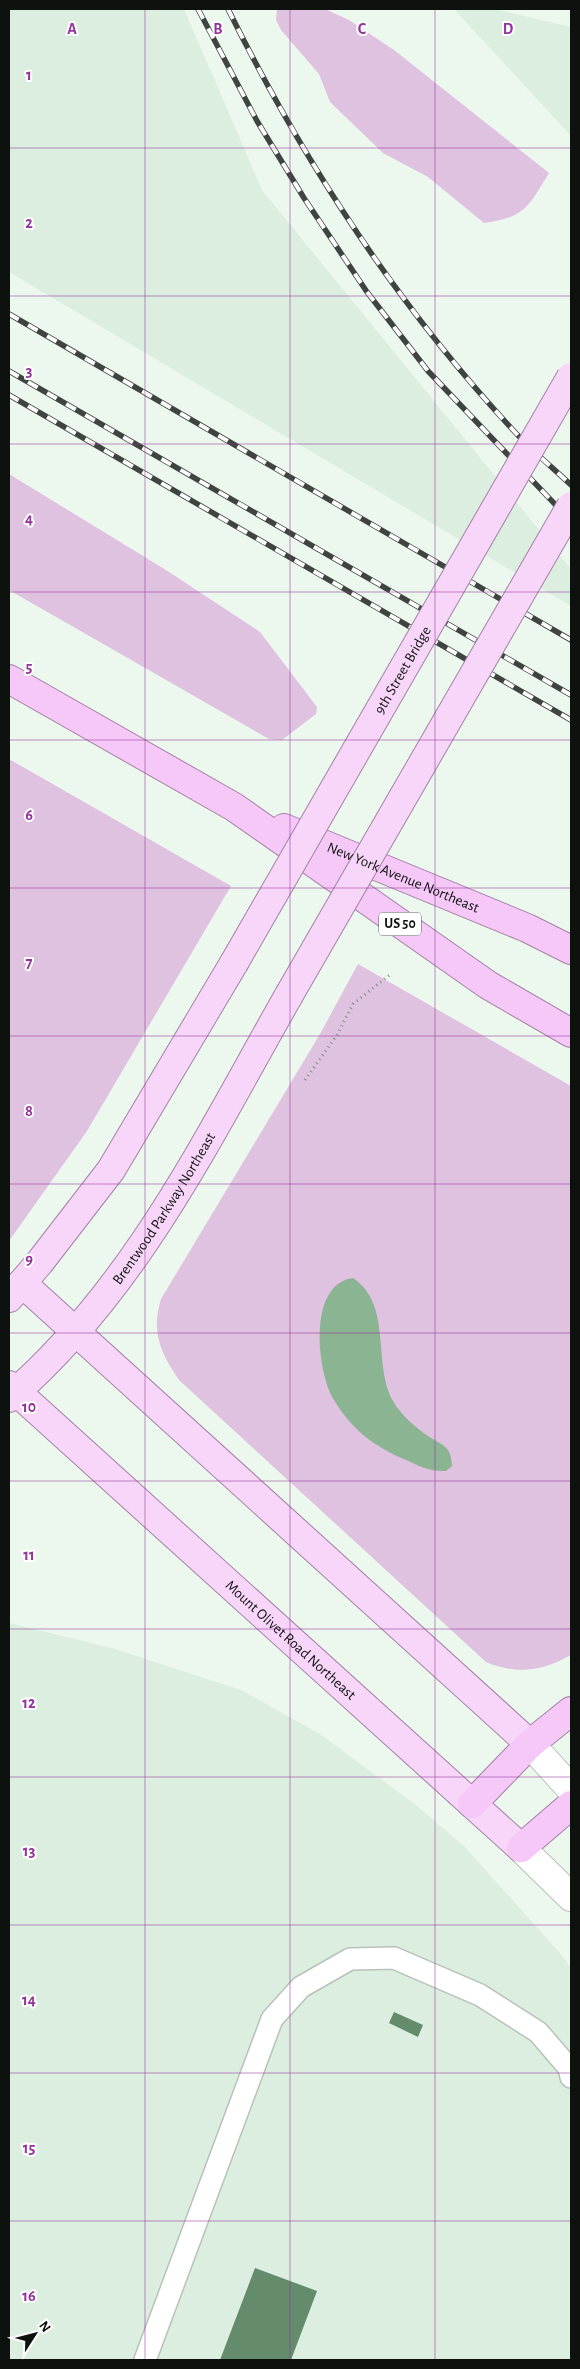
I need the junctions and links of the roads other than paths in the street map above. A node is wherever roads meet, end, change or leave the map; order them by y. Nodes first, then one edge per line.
1 (571, 377) edge
2 (571, 506) edge
3 (9, 678) edge
4 (234, 807) junction
5 (571, 950) edge
6 (571, 1033) edge
7 (15, 1291) edge
8 (76, 1332) junction
9 (11, 1391) edge
10 (571, 1711) edge
11 (530, 1744) junction
12 (571, 1790) edge
13 (472, 1804) junction
14 (571, 1805) edge
15 (521, 1848) junction
16 (571, 1897) edge
17 (571, 2077) edge
18 (145, 2360) edge

1 - 7 main road, 9th Street Bridge, bridge
2 - 8 main road, Brentwood Parkway Northeast, bridge
3 - 4 highway, New York Avenue Northeast / US 50
4 - 5 highway, New York Avenue Northeast / US 50
4 - 6 highway, New York Avenue Northeast / US 50
7 - 8 main road
8 - 9 main road, Brentwood Parkway Northeast
8 - 11 main road
9 - 13 main road, Mount Olivet Road Northeast
10 - 11 highway
11 - 12 main road
11 - 13 highway
13 - 15 main road, Mount Olivet Road Northeast
14 - 15 highway
15 - 16 main road, Mount Olivet Road Northeast
17 - 18 lane

